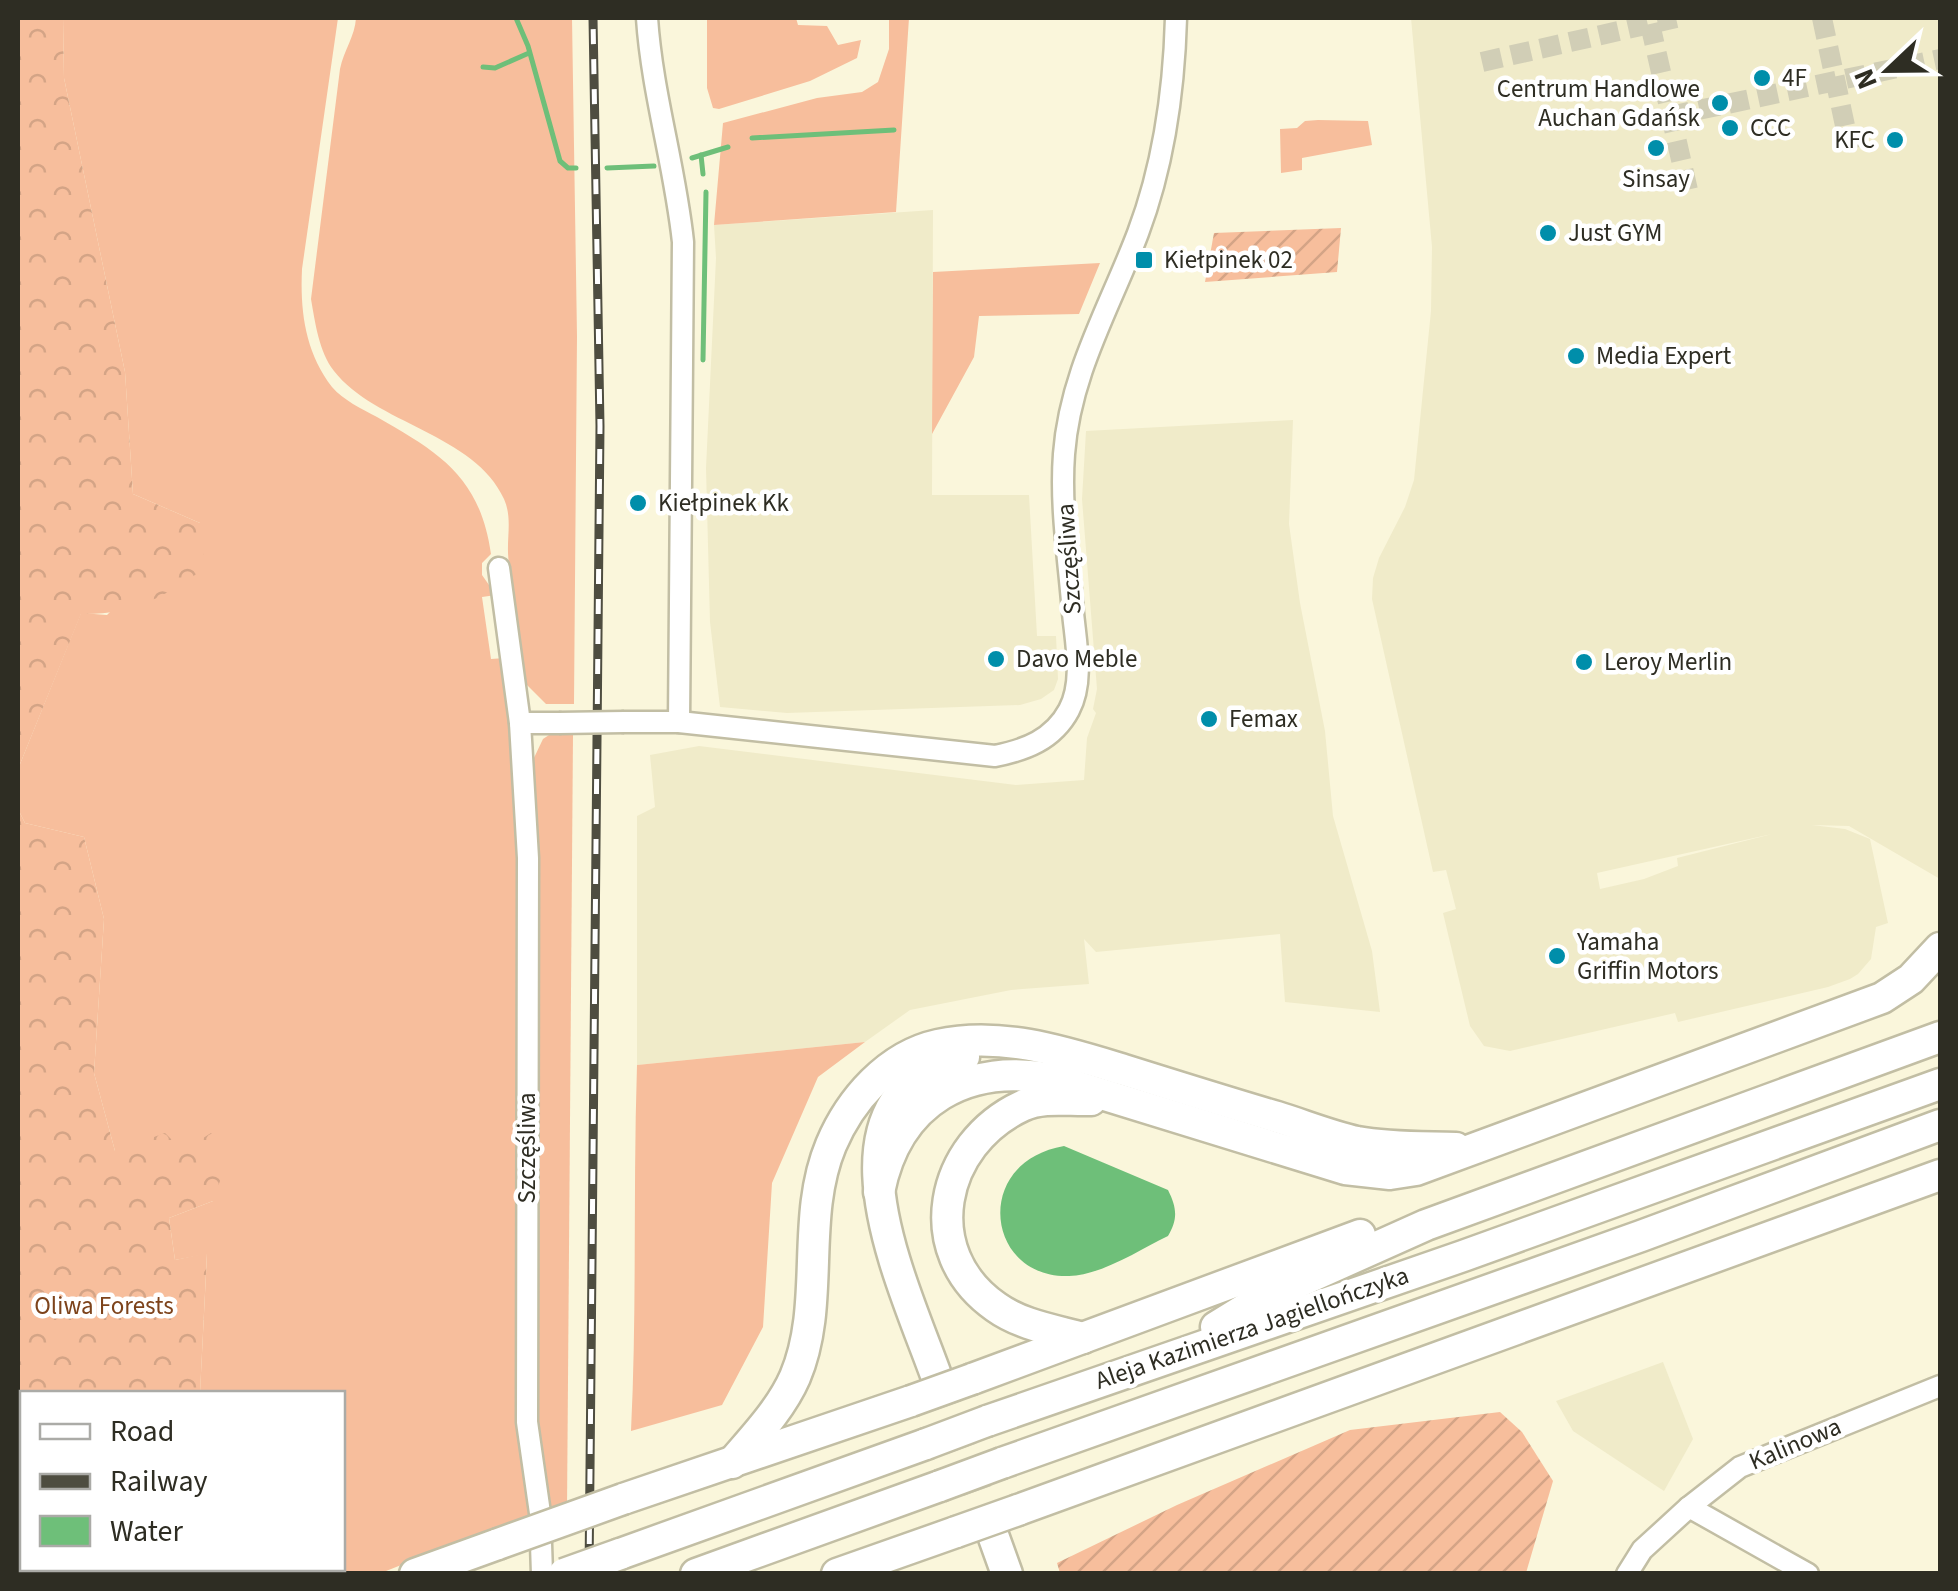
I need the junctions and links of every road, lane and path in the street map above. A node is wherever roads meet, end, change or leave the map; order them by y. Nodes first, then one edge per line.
1 (647, 18) edge
2 (1176, 18) edge
3 (498, 568) dead end
4 (680, 722) junction
5 (520, 723) junction
6 (1940, 948) edge
7 (1940, 1037) edge
8 (1026, 1044) junction
9 (1940, 1084) edge
10 (1108, 1096) junction
11 (1940, 1124) edge
12 (1470, 1148) junction
13 (1940, 1175) edge
14 (879, 1192) junction
15 (1426, 1225) junction
16 (1083, 1338) junction
17 (1172, 1354) junction
18 (937, 1378) tunnel mouth
19 (1940, 1386) edge
20 (732, 1462) junction
21 (1689, 1507) junction
22 (993, 1535) tunnel mouth
23 (1781, 1566) edge
24 (862, 1568) edge
25 (416, 1574) edge
26 (542, 1574) edge
27 (564, 1574) edge
28 (696, 1574) edge
29 (838, 1574) edge
30 (1007, 1574) edge
31 (1626, 1574) edge
32 (1808, 1574) edge

1 - 4 street
2 - 4 street, Szczęśliwa
3 - 5 street, Szczęśliwa
4 - 5 street, Szczęśliwa, bridge
5 - 26 street, Szczęśliwa
6 - 12 highway
7 - 15 highway
8 - 12 highway
8 - 14 highway
8 - 20 highway
9 - 17 highway, Aleja Kazimierza Jagiellończyka
10 - 12 highway
10 - 14 highway
10 - 16 highway
11 - 28 highway, Aleja Kazimierza Jagiellończyka, bridge
13 - 24 highway, bridge
14 - 18 highway
15 - 16 highway
15 - 17 highway
16 - 20 highway, bridge
17 - 27 highway, Aleja Kazimierza Jagiellończyka, bridge
19 - 21 street, Kalinowa
20 - 25 highway, bridge
21 - 23 street
21 - 31 street, Kalinowa
22 - 30 highway
23 - 32 street
24 - 29 highway

